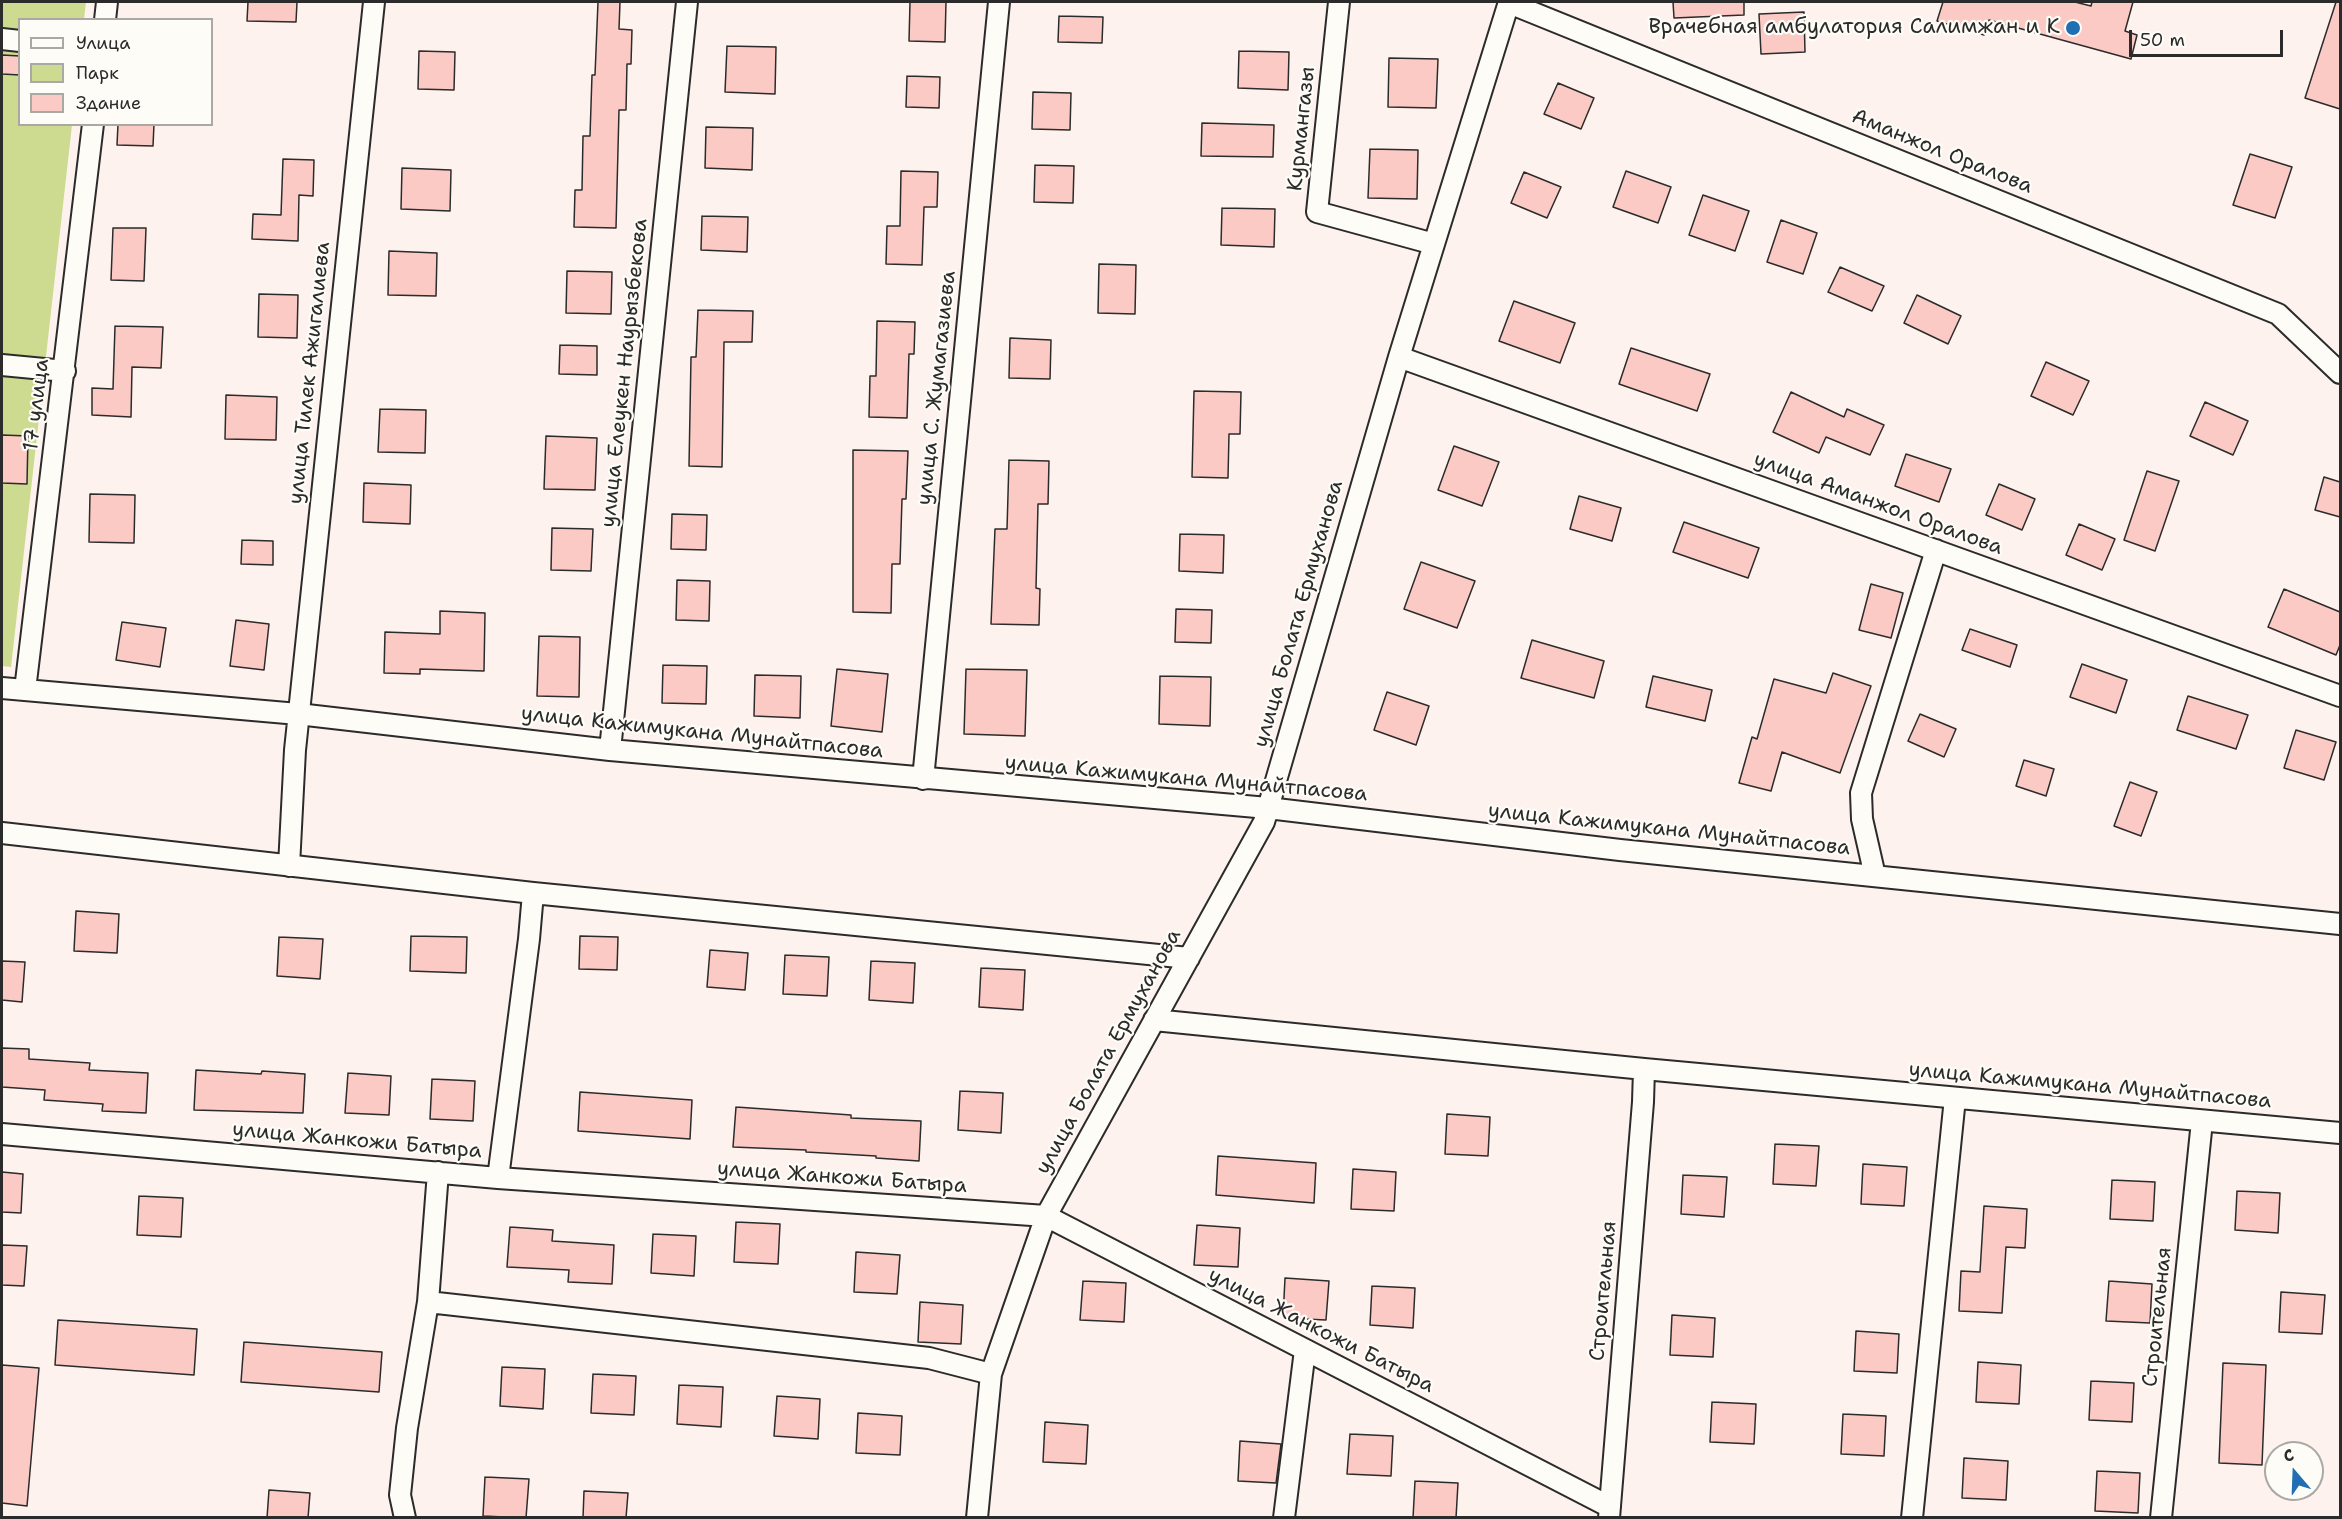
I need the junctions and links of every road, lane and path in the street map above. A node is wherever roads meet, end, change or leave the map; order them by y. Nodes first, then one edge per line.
1 (107, 2) edge
2 (374, 2) edge
3 (687, 2) edge
4 (999, 2) edge
5 (1339, 2) edge
6 (1509, 2) edge
7 (105, 18) edge
8 (2, 39) edge
9 (18, 41) edge
10 (93, 126) edge
11 (1434, 244) junction
12 (1399, 357) junction
13 (2, 365) edge
14 (65, 371) junction
15 (2340, 373) edge
16 (1936, 550) junction
17 (2, 688) edge
18 (26, 690) junction
19 (2340, 696) edge
20 (298, 714) junction
21 (610, 750) junction
22 (923, 779) junction
23 (1268, 808) junction
24 (2, 833) edge
25 (289, 866) junction
26 (1875, 876) junction
27 (533, 893) junction
28 (2340, 924) edge
29 (1189, 958) junction
30 (1155, 1020) junction
31 (1644, 1069) junction
32 (1955, 1098) junction
33 (2202, 1121) junction
34 (2340, 1133) edge
35 (2, 1134) edge
36 (438, 1173) junction
37 (498, 1178) junction
38 (1046, 1216) junction
39 (428, 1302) junction
40 (1305, 1350) junction
41 (991, 1374) junction
42 (1609, 1512) edge
43 (405, 1518) edge
44 (977, 1518) edge
45 (1284, 1518) edge
46 (1912, 1518) edge
47 (2161, 1518) edge

1 - 7 street
2 - 20 street, улица Тилек Ажигалиева
3 - 21 street, улица Елеукен Наурызбекова
4 - 22 street, улица С. Жумагазиева
5 - 11 street, Курмангазы
6 - 11 street, улица Болата Ермуханова
6 - 15 street, Аманжол Оралова
8 - 9 street
10 - 14 street, 17 улица
11 - 12 street, улица Болата Ермуханова
12 - 16 street, улица Аманжол Оралова
12 - 23 street, улица Болата Ермуханова
13 - 14 street
14 - 18 street, 17 улица
16 - 19 street, улица Аманжол Оралова
16 - 26 street
17 - 18 street, улица Кажимукана Мунайтпасова
18 - 20 street, улица Кажимукана Мунайтпасова
20 - 21 street, улица Кажимукана Мунайтпасова
20 - 25 street, улица Тилек Ажигалиева
21 - 22 street, улица Кажимукана Мунайтпасова
22 - 23 street, улица Кажимукана Мунайтпасова
23 - 26 street, улица Кажимукана Мунайтпасова
23 - 29 street, улица Болата Ермуханова
24 - 25 street
25 - 27 street
26 - 28 street, улица Кажимукана Мунайтпасова
27 - 29 street
27 - 37 street
29 - 30 street, улица Болата Ермуханова
30 - 31 street, улица Кажимукана Мунайтпасова
30 - 38 street, улица Болата Ермуханова
31 - 32 street, улица Кажимукана Мунайтпасова
31 - 42 street, Строительная
32 - 33 street, улица Кажимукана Мунайтпасова
32 - 46 street
33 - 34 street, улица Кажимукана Мунайтпасова
33 - 47 street, Строительная
35 - 36 street, улица Жанкожи Батыра
36 - 37 street, улица Жанкожи Батыра
36 - 39 street
37 - 38 street, улица Жанкожи Батыра
38 - 40 street, улица Жанкожи Батыра
38 - 41 street, улица Болата Ермуханова
39 - 41 street
39 - 43 street
40 - 42 street, улица Жанкожи Батыра
40 - 45 street
41 - 44 street, улица Болата Ермуханова

